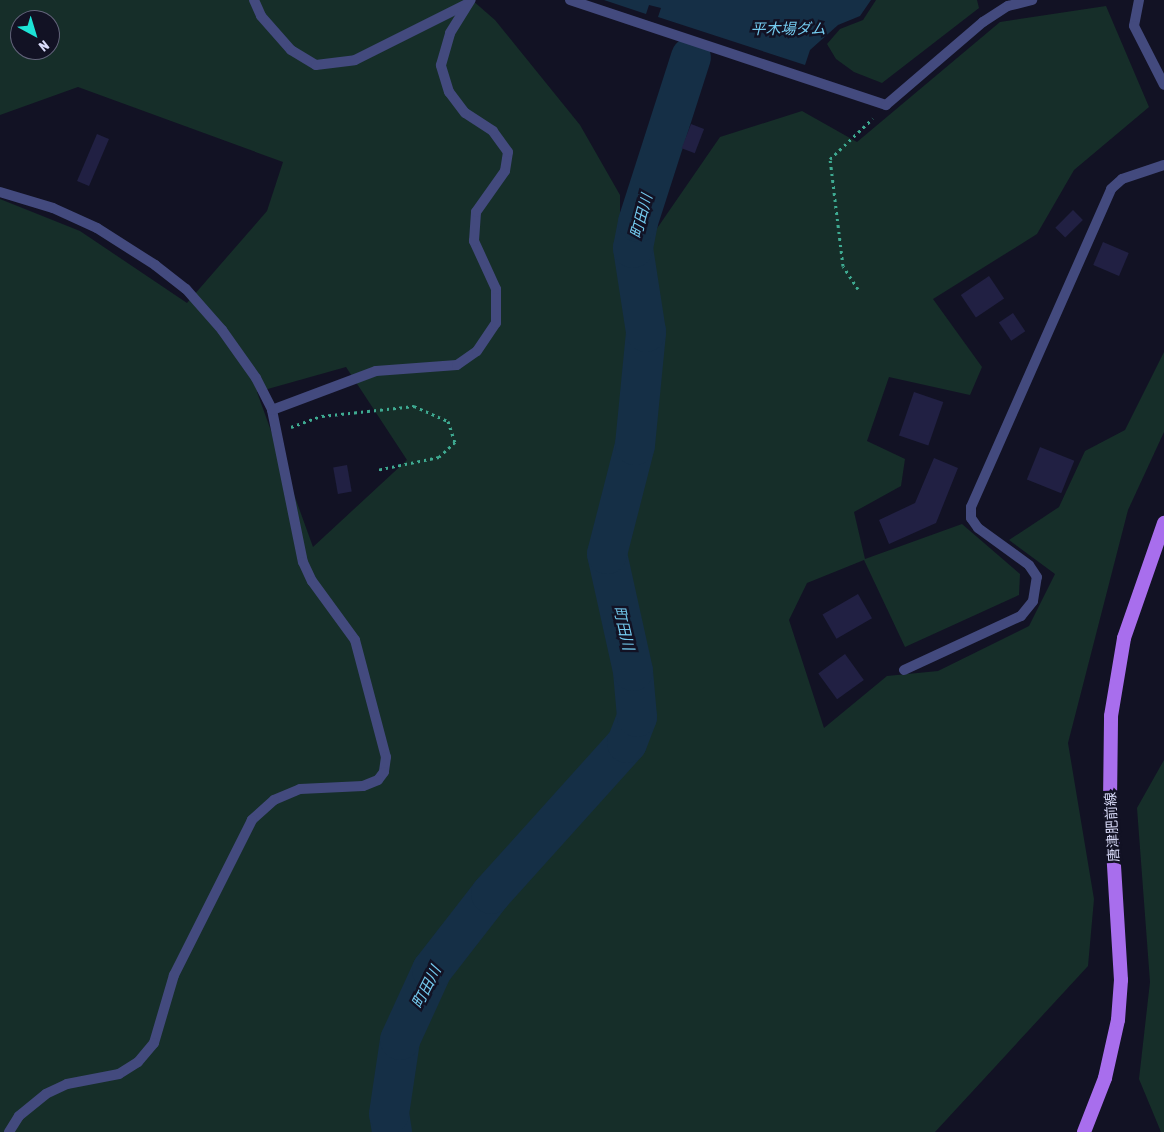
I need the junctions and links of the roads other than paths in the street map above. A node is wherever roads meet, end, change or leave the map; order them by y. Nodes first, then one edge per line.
1 (254, 0) edge
2 (570, 0) edge
3 (1032, 0) edge
4 (1139, 0) edge
5 (470, 2) edge
6 (1164, 85) edge
7 (1164, 165) edge
8 (0, 192) edge
9 (272, 410) junction
10 (1164, 523) edge
11 (904, 670) dead end
12 (9, 1132) edge
13 (1084, 1132) edge

1 - 5 street
2 - 3 street
4 - 6 street
5 - 9 street
7 - 11 street
8 - 9 street
9 - 12 street
10 - 13 main road, 唐津肥前線

